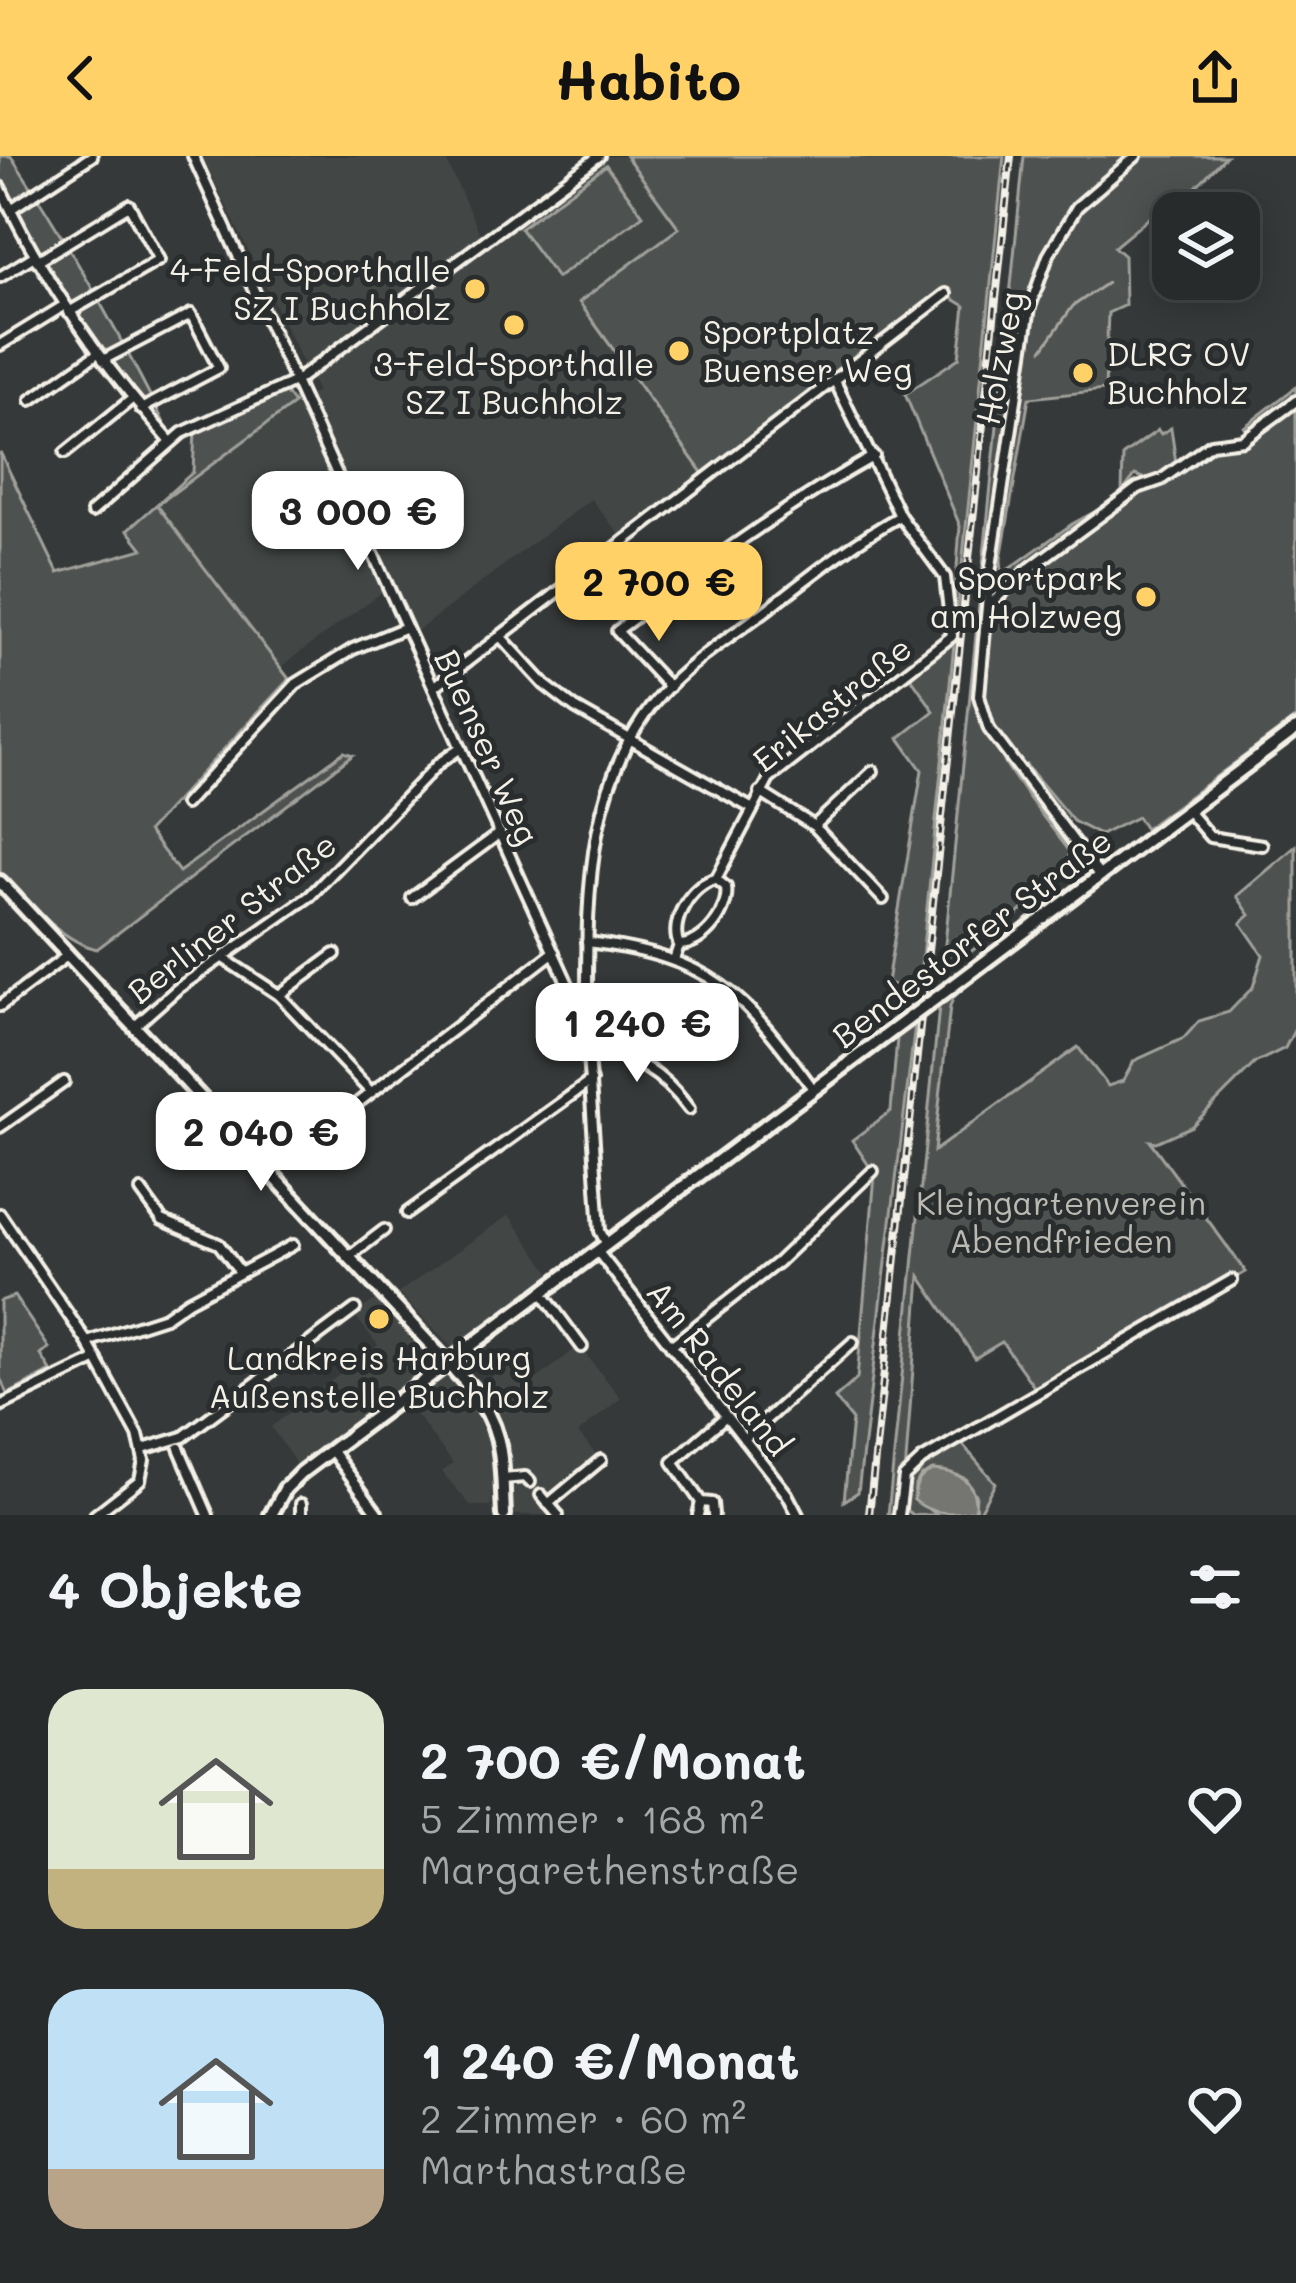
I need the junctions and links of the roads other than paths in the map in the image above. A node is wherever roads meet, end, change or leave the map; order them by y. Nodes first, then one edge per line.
1 (92, 156) edge
2 (193, 156) edge
3 (599, 156) edge
4 (1136, 156) edge
5 (0, 187) edge
6 (6, 208) edge
7 (36, 258) junction
8 (0, 277) edge
9 (946, 294) dead end
10 (67, 309) junction
11 (0, 346) edge
12 (100, 356) junction
13 (834, 380) junction
14 (296, 381) junction
15 (132, 398) junction
16 (31, 400) dead end
17 (1296, 401) edge
18 (141, 409) junction
19 (171, 442) junction
20 (65, 453) dead end
21 (874, 456) junction
22 (92, 512) dead end
23 (900, 516) junction
24 (990, 604) junction
25 (406, 627) junction
26 (500, 636) junction
27 (434, 687) junction
28 (669, 687) junction
29 (1296, 729) edge
30 (629, 736) junction
31 (461, 748) junction
32 (873, 771) dead end
33 (760, 792) junction
34 (185, 804) dead end
35 (751, 808) junction
36 (1187, 810) junction
37 (814, 826) junction
38 (500, 833) junction
39 (1262, 844) dead end
40 (1099, 875) junction
41 (716, 879) junction
42 (0, 882) edge
43 (412, 898) dead end
44 (883, 899) dead end
45 (587, 943) junction
46 (680, 945) junction
47 (554, 952) junction
48 (335, 954) dead end
49 (68, 955) junction
50 (223, 958) junction
51 (674, 960) junction
52 (279, 995) junction
53 (0, 1006) edge
54 (578, 1006) junction
55 (135, 1026) junction
56 (590, 1051) junction
57 (591, 1081) junction
58 (64, 1082) dead end
59 (814, 1090) junction
60 (371, 1092) junction
61 (689, 1109) dead end
62 (0, 1127) edge
63 (325, 1128) dead end
64 (306, 1143) dead end
65 (270, 1170) junction
66 (873, 1171) dead end
67 (141, 1192) dead end
68 (407, 1213) dead end
69 (0, 1214) edge
70 (384, 1230) dead end
71 (293, 1245) dead end
72 (603, 1248) junction
73 (350, 1256) junction
74 (240, 1272) junction
75 (1232, 1280) dead end
76 (542, 1293) junction
77 (355, 1309) dead end
78 (87, 1342) junction
79 (853, 1342) dead end
80 (582, 1346) dead end
81 (671, 1346) junction
82 (97, 1359) junction
83 (448, 1361) junction
84 (0, 1406) edge
85 (726, 1416) junction
86 (744, 1439) junction
87 (179, 1448) dead end
88 (143, 1449) junction
89 (331, 1450) junction
90 (601, 1460) dead end
91 (502, 1479) junction
92 (530, 1481) dead end
93 (541, 1496) dead end
94 (700, 1502) junction
95 (548, 1504) junction
96 (377, 1512) dead end
97 (94, 1515) edge
98 (208, 1515) edge
99 (272, 1515) edge
100 (504, 1515) edge
101 (558, 1515) edge
102 (698, 1515) edge
103 (713, 1515) edge
104 (798, 1515) edge
105 (899, 1515) edge

1 - 6 street
2 - 14 street, Buenser Weg
3 - 14 street
4 - 24 street, Holzweg
5 - 6 street
6 - 7 street
7 - 8 street
7 - 10 street
7 - 10 street
9 - 13 street
10 - 11 street
10 - 12 street
12 - 15 street
12 - 16 street
12 - 18 street
13 - 21 street
13 - 26 street
14 - 19 street
14 - 25 street, Buenser Weg
15 - 18 street
15 - 20 street
17 - 24 street
18 - 19 street
19 - 22 street
21 - 23 street
21 - 28 street
23 - 28 street
23 - 33 street, Erikastraße
24 - 40 street, Holzweg
25 - 27 street, Buenser Weg
25 - 34 street
26 - 27 street
26 - 30 street
27 - 31 street, Buenser Weg
28 - 30 street
29 - 36 street, Bendestorfer Straße
30 - 35 street
30 - 45 street
31 - 38 street, Buenser Weg
31 - 50 street, Berliner Straße
32 - 37 street
33 - 35 street, Erikastraße
33 - 37 street
35 - 41 street, Erikastraße
36 - 39 street
36 - 40 street, Bendestorfer Straße
37 - 44 street
38 - 43 street
38 - 47 street, Buenser Weg
40 - 59 street, Bendestorfer Straße, bridge
41 - 46 street, Erikastraße
41 - 46 street, Erikastraße
42 - 49 street
45 - 51 street
45 - 54 street
46 - 51 street, Erikastraße
47 - 54 street, Buenser Weg
47 - 60 street
48 - 52 street
49 - 53 street
49 - 55 street
50 - 52 street
50 - 55 street, Berliner Straße
51 - 59 street
52 - 60 street
54 - 56 street, Buenser Weg
55 - 65 street
56 - 57 street, Buenser Weg
56 - 61 street
57 - 68 street
57 - 72 street, Buenser Weg
58 - 62 street
59 - 72 street, Bendestorfer Straße
60 - 63 street
64 - 65 street
65 - 73 street
66 - 81 street
67 - 74 street
69 - 78 street
70 - 73 street
71 - 74 street
72 - 76 street, Bendestorfer Straße
72 - 81 street, Am Radeland
73 - 83 street
74 - 78 street
75 - 105 street
76 - 80 street
76 - 83 street, Bendestorfer Straße
77 - 88 street
78 - 82 street
79 - 86 street
81 - 85 street, Am Radeland
82 - 84 street
82 - 88 street
83 - 89 street, Bendestorfer Straße
83 - 91 street
85 - 86 street, Am Radeland
85 - 94 street
86 - 104 street, Am Radeland
87 - 98 street
88 - 97 street
89 - 96 street
89 - 99 street, Bendestorfer Straße
90 - 95 street
91 - 92 street
91 - 100 street
93 - 95 street
94 - 102 street
94 - 103 street
95 - 101 street

